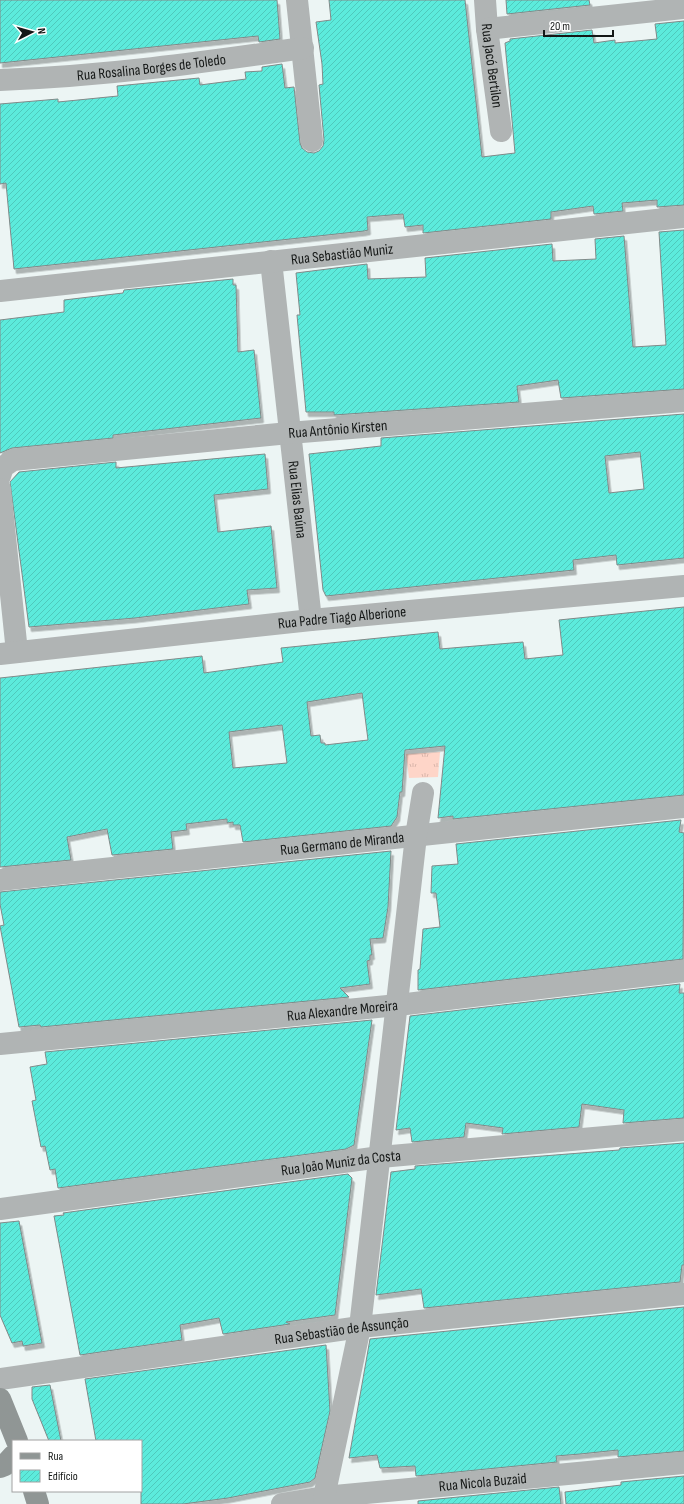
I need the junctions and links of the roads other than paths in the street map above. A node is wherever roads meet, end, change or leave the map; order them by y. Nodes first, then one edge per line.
1 (298, 0) edge
2 (485, 0) edge
3 (684, 8) edge
4 (487, 29) junction
5 (302, 48) junction
6 (0, 80) edge
7 (501, 131) dead end
8 (312, 141) dead end
9 (684, 217) edge
10 (271, 260) junction
11 (0, 291) edge
12 (684, 401) edge
13 (289, 433) junction
14 (0, 476) edge
15 (0, 489) edge
16 (684, 586) edge
17 (310, 620) junction
18 (9, 653) edge
19 (423, 793) dead end
20 (684, 807) edge
21 (416, 836) junction
22 (0, 880) edge
23 (684, 971) edge
24 (398, 1005) junction
25 (0, 1044) edge
26 (684, 1130) edge
27 (380, 1157) junction
28 (0, 1209) edge
29 (684, 1294) edge
30 (360, 1326) junction
31 (0, 1379) edge
32 (0, 1399) edge
33 (14, 1440) edge
34 (12, 1450) edge
35 (684, 1463) edge
36 (0, 1467) edge
37 (34, 1492) edge
38 (325, 1500) edge
39 (38, 1504) edge
40 (282, 1504) edge

1 - 5 street
2 - 4 street, Rua Jacó Bertilon
3 - 4 street
4 - 7 street, Rua Jacó Bertilon
5 - 6 street, Rua Rosalina Borges de Toledo
5 - 8 street
9 - 10 street, Rua Sebastião Muniz
10 - 11 street, Rua Sebastião Muniz
10 - 13 street, Rua Elias Baúna
12 - 13 street, Rua Antônio Kirsten
13 - 14 street, Rua Antônio Kirsten
13 - 17 street, Rua Elias Baúna
15 - 18 street
16 - 17 street, Rua Padre Tiago Alberione
17 - 18 street, Rua Padre Tiago Alberione
19 - 21 street
20 - 21 street, Rua Germano de Miranda
21 - 22 street, Rua Germano de Miranda
21 - 24 street
23 - 24 street, Rua Alexandre Moreira
24 - 25 street, Rua Alexandre Moreira
24 - 27 street
26 - 27 street, Rua João Muniz da Costa
27 - 28 street, Rua João Muniz da Costa
27 - 30 street
29 - 30 street, Rua Sebastião de Assunção
30 - 31 street, Rua Sebastião de Assunção
30 - 38 street
32 - 33 main road
34 - 36 main road
35 - 38 street, Rua Nicola Buzaid
37 - 39 main road
38 - 40 street, Rua Nicola Buzaid

